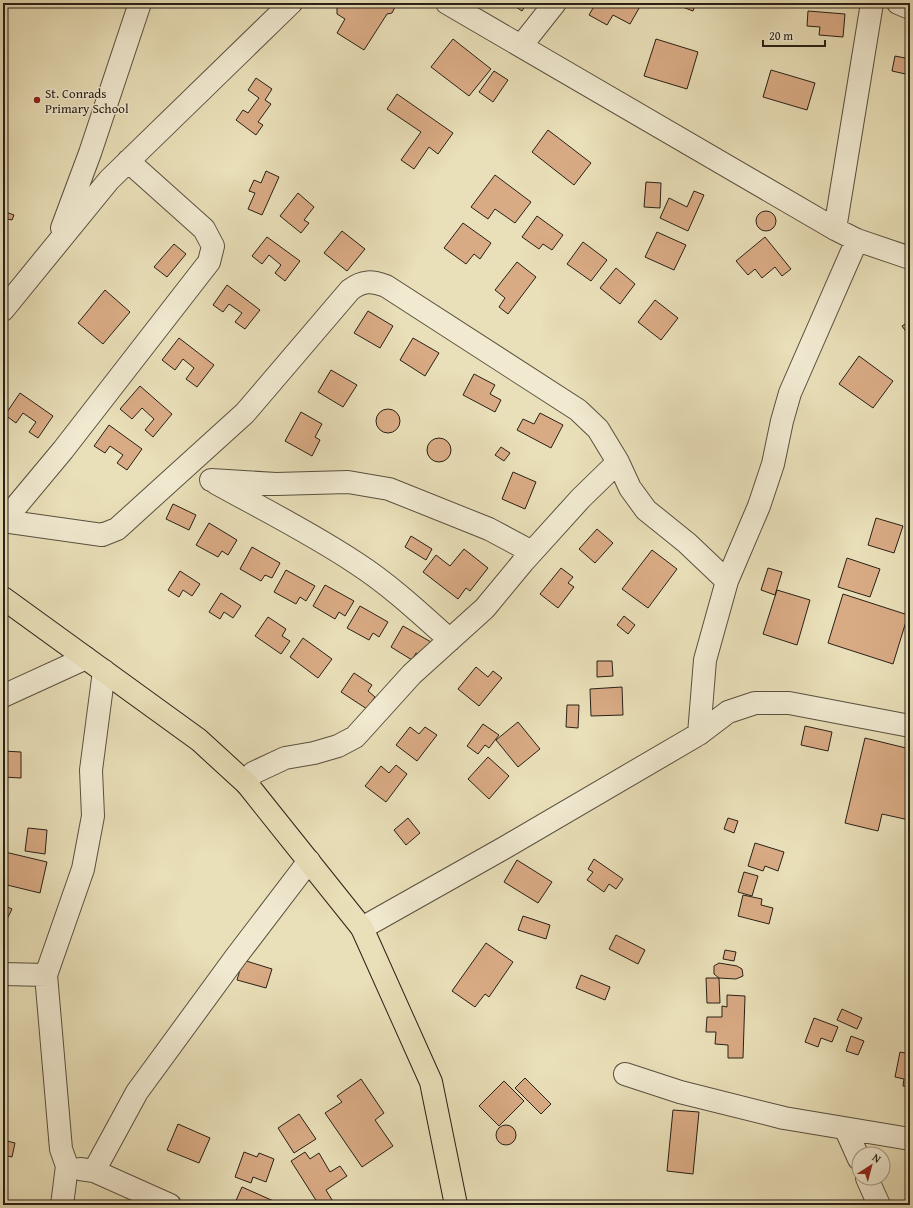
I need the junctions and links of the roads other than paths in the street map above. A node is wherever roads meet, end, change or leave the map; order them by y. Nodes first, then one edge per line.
1 (140, 3) edge
2 (291, 3) edge
3 (447, 3) edge
4 (555, 3) edge
5 (872, 3) edge
6 (898, 3) edge
7 (910, 8) edge
8 (521, 46) junction
9 (128, 161) junction
10 (834, 229) junction
11 (857, 240) junction
12 (56, 244) junction
13 (910, 258) edge
14 (3, 310) edge
15 (618, 462) junction
16 (188, 465) junction
17 (211, 480) junction
18 (3, 522) edge
19 (532, 552) junction
20 (727, 581) junction
21 (3, 598) edge
22 (450, 640) junction
23 (86, 658) junction
24 (104, 671) junction
25 (3, 696) edge
26 (910, 726) edge
27 (698, 734) junction
28 (246, 784) junction
29 (309, 861) junction
30 (362, 928) junction
31 (3, 974) edge
32 (46, 975) junction
33 (625, 1074) dead end
34 (846, 1130) junction
35 (910, 1139) edge
36 (853, 1146) edge
37 (67, 1166) junction
38 (94, 1171) junction
39 (871, 1186) edge
40 (62, 1205) edge
41 (170, 1205) edge
42 (456, 1205) edge
43 (879, 1205) edge

1 - 12 street
2 - 9 street
3 - 8 street
4 - 8 street
5 - 10 street
6 - 7 street
8 - 10 street
9 - 12 street
9 - 18 street
10 - 11 street
11 - 13 street
11 - 20 street
12 - 14 street
15 - 16 street
15 - 19 street
15 - 20 street
16 - 17 street
16 - 18 street
17 - 19 street
17 - 22 street
19 - 22 street
20 - 27 street
21 - 23 main road
22 - 28 street
23 - 24 main road
23 - 25 street
24 - 28 main road
24 - 32 street
26 - 27 street
27 - 30 street
28 - 29 main road
29 - 30 main road
29 - 38 street
30 - 42 main road
31 - 32 street
32 - 37 street
33 - 34 street
34 - 35 street
34 - 36 street
37 - 38 street
37 - 40 street
38 - 41 street
39 - 43 street

